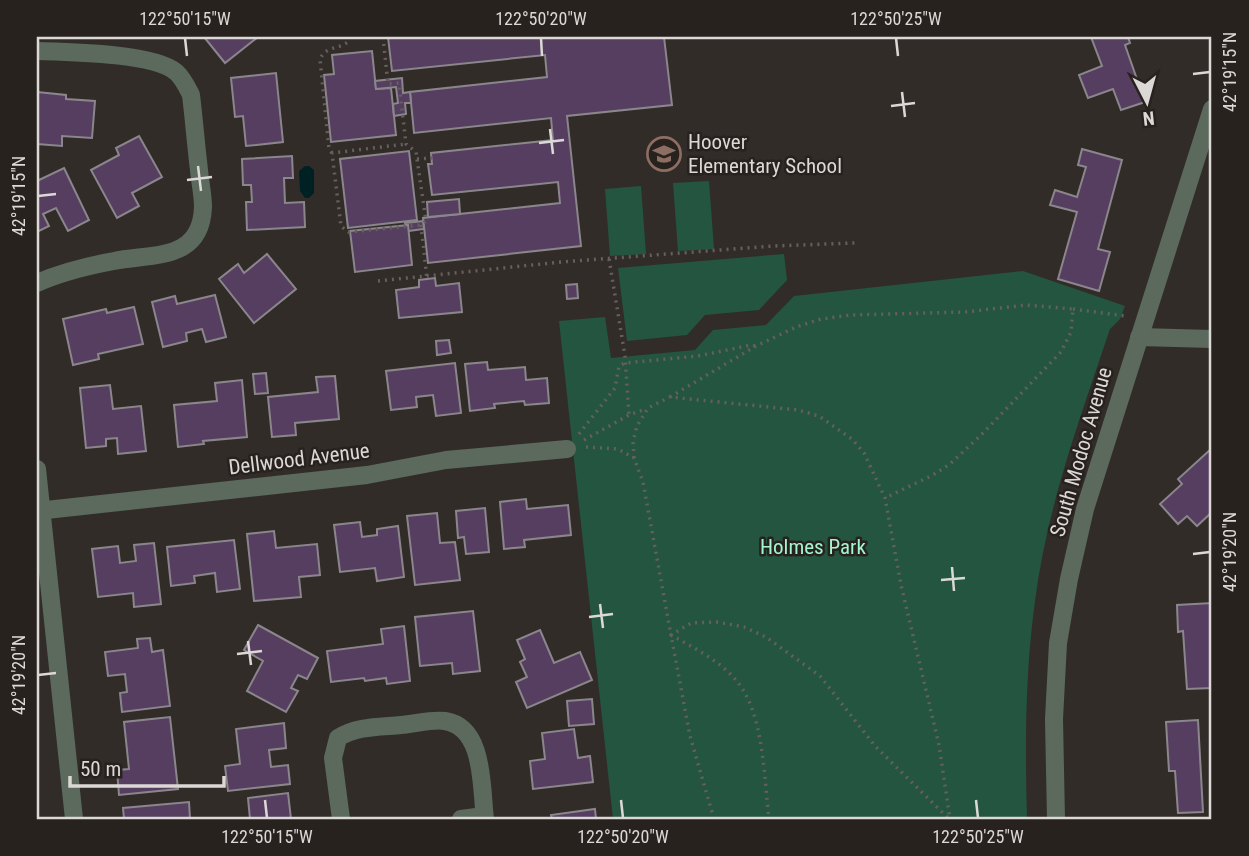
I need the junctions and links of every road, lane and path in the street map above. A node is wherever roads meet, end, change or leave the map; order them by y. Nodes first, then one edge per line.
1 (383, 37) edge
2 (349, 41) dead end
3 (37, 51) edge
4 (1212, 109) edge
5 (406, 144) junction
6 (332, 153) junction
7 (432, 158) dead end
8 (417, 159) junction
9 (421, 225) junction
10 (855, 243) dead end
11 (609, 259) junction
12 (426, 278) junction
13 (378, 281) dead end
14 (37, 283) edge
15 (1073, 309) junction
16 (1125, 316) dead end
17 (1139, 337) junction
18 (1212, 339) edge
19 (756, 346) junction
20 (625, 363) junction
21 (670, 397) junction
22 (648, 408) junction
23 (629, 415) junction
24 (567, 449) junction
25 (634, 458) junction
26 (37, 469) edge
27 (885, 498) junction
28 (39, 511) edge
29 (671, 635) junction
30 (485, 818) edge
31 (74, 819) edge
32 (341, 819) edge
33 (461, 819) edge
34 (714, 819) edge
35 (769, 819) edge
36 (950, 819) edge
37 (1056, 819) edge

1 - 5 path
2 - 6 path
3 - 14 street
4 - 17 street, South Modoc Avenue
5 - 6 path
5 - 8 path
6 - 9 path
7 - 8 path
8 - 9 path
9 - 12 path
10 - 11 path
11 - 12 path
11 - 20 path
12 - 13 path
15 - 16 path
15 - 19 path
15 - 27 path
17 - 18 street
17 - 37 street, South Modoc Avenue
19 - 20 path
19 - 21 path
20 - 23 path
20 - 24 path
21 - 22 path
21 - 27 path
22 - 23 path
22 - 25 path
23 - 24 path
24 - 25 path
24 - 28 street, Dellwood Avenue
25 - 29 path
26 - 28 street
27 - 36 path
28 - 31 street
29 - 34 path
29 - 35 path
29 - 36 path
30 - 32 street
30 - 33 street

